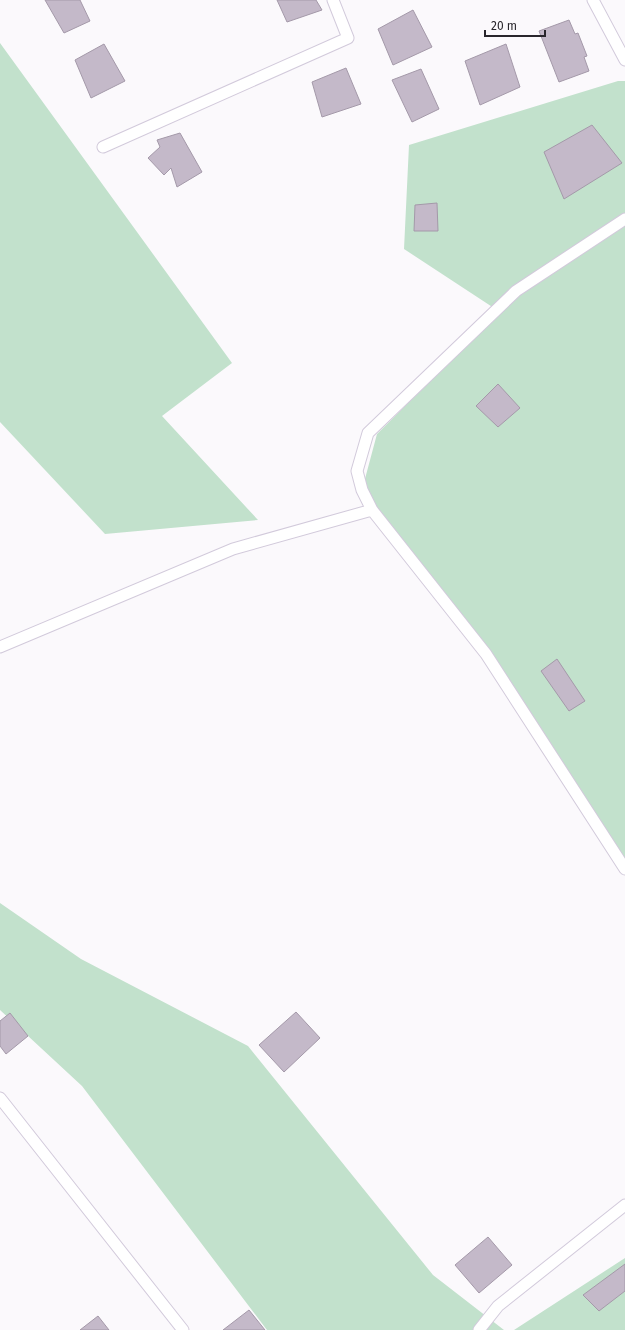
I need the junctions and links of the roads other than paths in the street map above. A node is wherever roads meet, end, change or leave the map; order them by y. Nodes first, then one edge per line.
1 (333, 0) edge
2 (593, 0) edge
3 (625, 60) edge
4 (103, 147) dead end
5 (625, 219) edge
6 (372, 510) junction
7 (0, 647) edge
8 (625, 869) edge
9 (0, 1098) edge
10 (625, 1205) edge
11 (183, 1330) edge
12 (479, 1330) edge

1 - 4 lane
2 - 3 lane
5 - 6 lane
6 - 7 lane
6 - 8 lane
9 - 11 lane
10 - 12 lane

